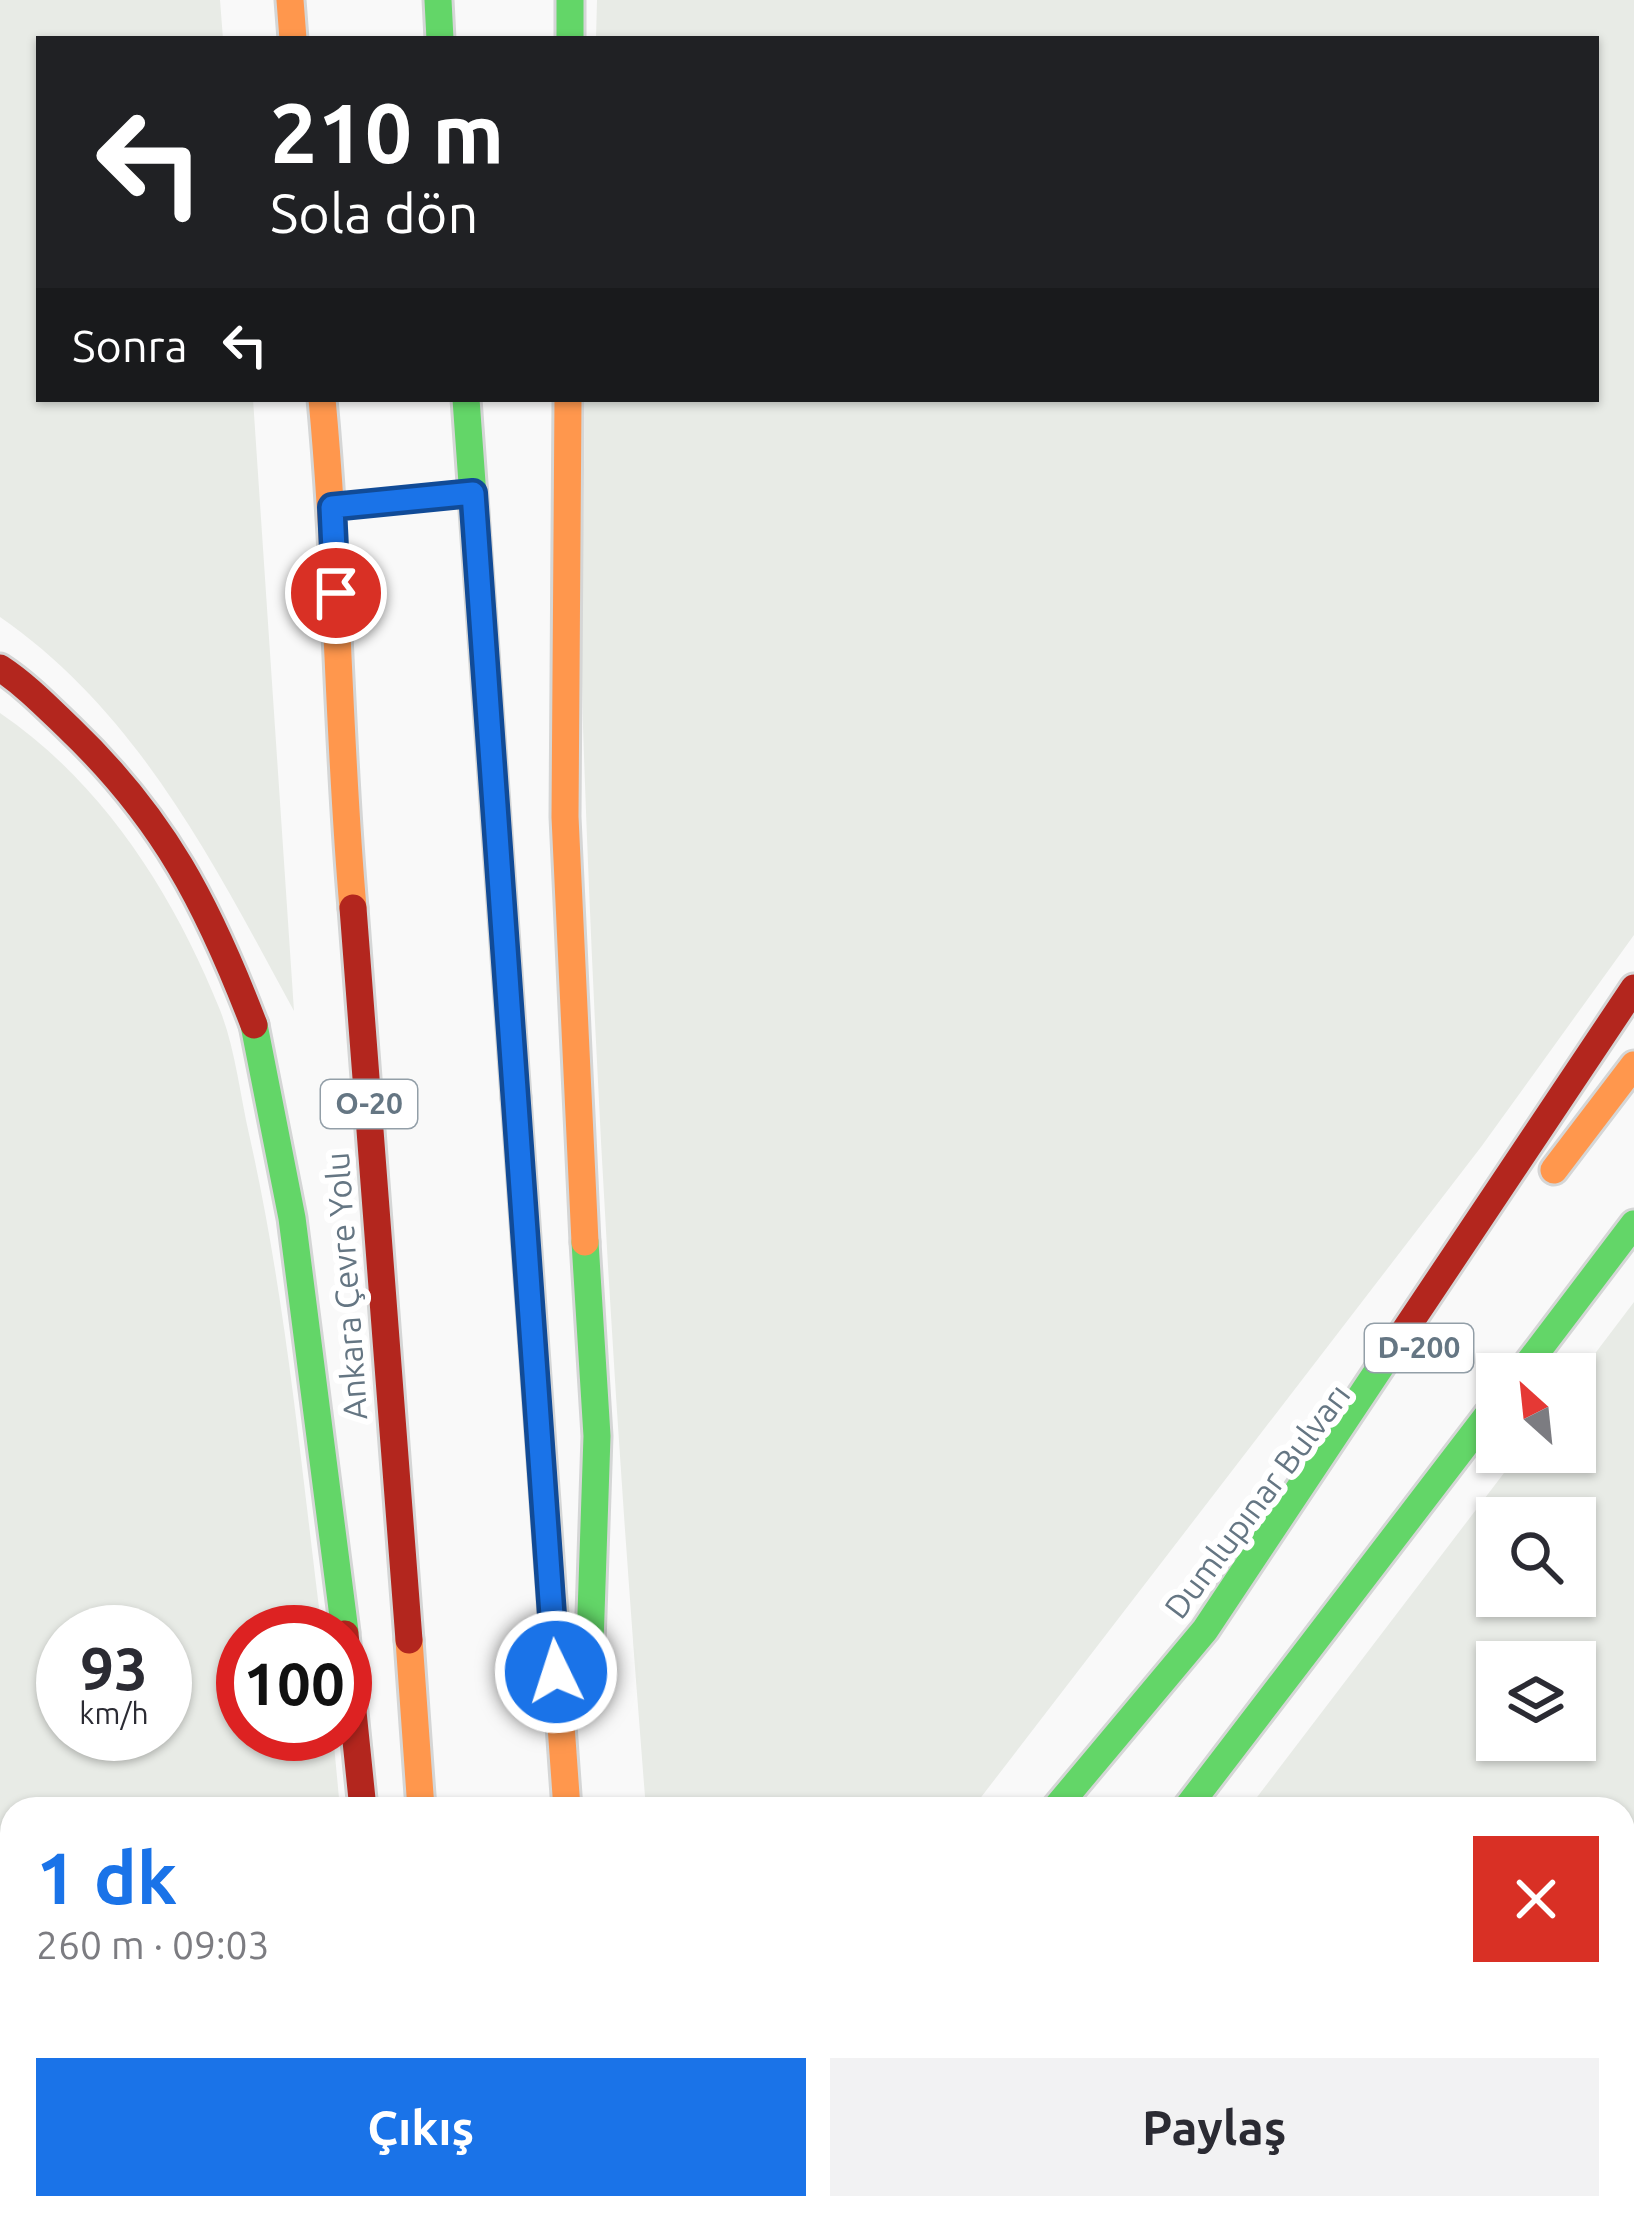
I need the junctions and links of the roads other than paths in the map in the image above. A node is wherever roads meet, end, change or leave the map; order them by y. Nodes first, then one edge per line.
1 (290, 0) edge
2 (438, 0) edge
3 (570, 0) edge
4 (293, 36) edge
5 (440, 36) edge
6 (570, 36) edge
7 (322, 402) edge
8 (466, 402) edge
9 (568, 402) edge
10 (473, 493) junction
11 (332, 507) junction
12 (0, 668) edge
13 (1634, 988) edge
14 (1634, 1065) edge
15 (1534, 1197) dead end
16 (1634, 1224) edge
17 (1477, 1272) dead end
18 (1536, 1353) edge
19 (1476, 1430) edge
20 (341, 1605) edge
21 (1204, 1630) junction
22 (358, 1761) edge
23 (362, 1797) edge
24 (421, 1797) edge
25 (566, 1797) edge
26 (584, 1797) edge
27 (1065, 1797) edge
28 (1078, 1797) edge
29 (1195, 1797) edge

1 - 4 highway
2 - 5 highway
3 - 6 highway
7 - 11 highway, Ankara Çevre Yolu / O-20
8 - 10 highway
9 - 26 highway
10 - 11 lane
10 - 25 highway
11 - 24 highway, Ankara Çevre Yolu / O-20
12 - 20 highway
13 - 21 highway
14 - 15 highway
16 - 18 highway, D-200
17 - 21 highway, Dumlupınar Bulvarı / D-200
19 - 29 highway, D-200
21 - 27 highway
21 - 28 highway, Dumlupınar Bulvarı / D-200
22 - 23 highway

